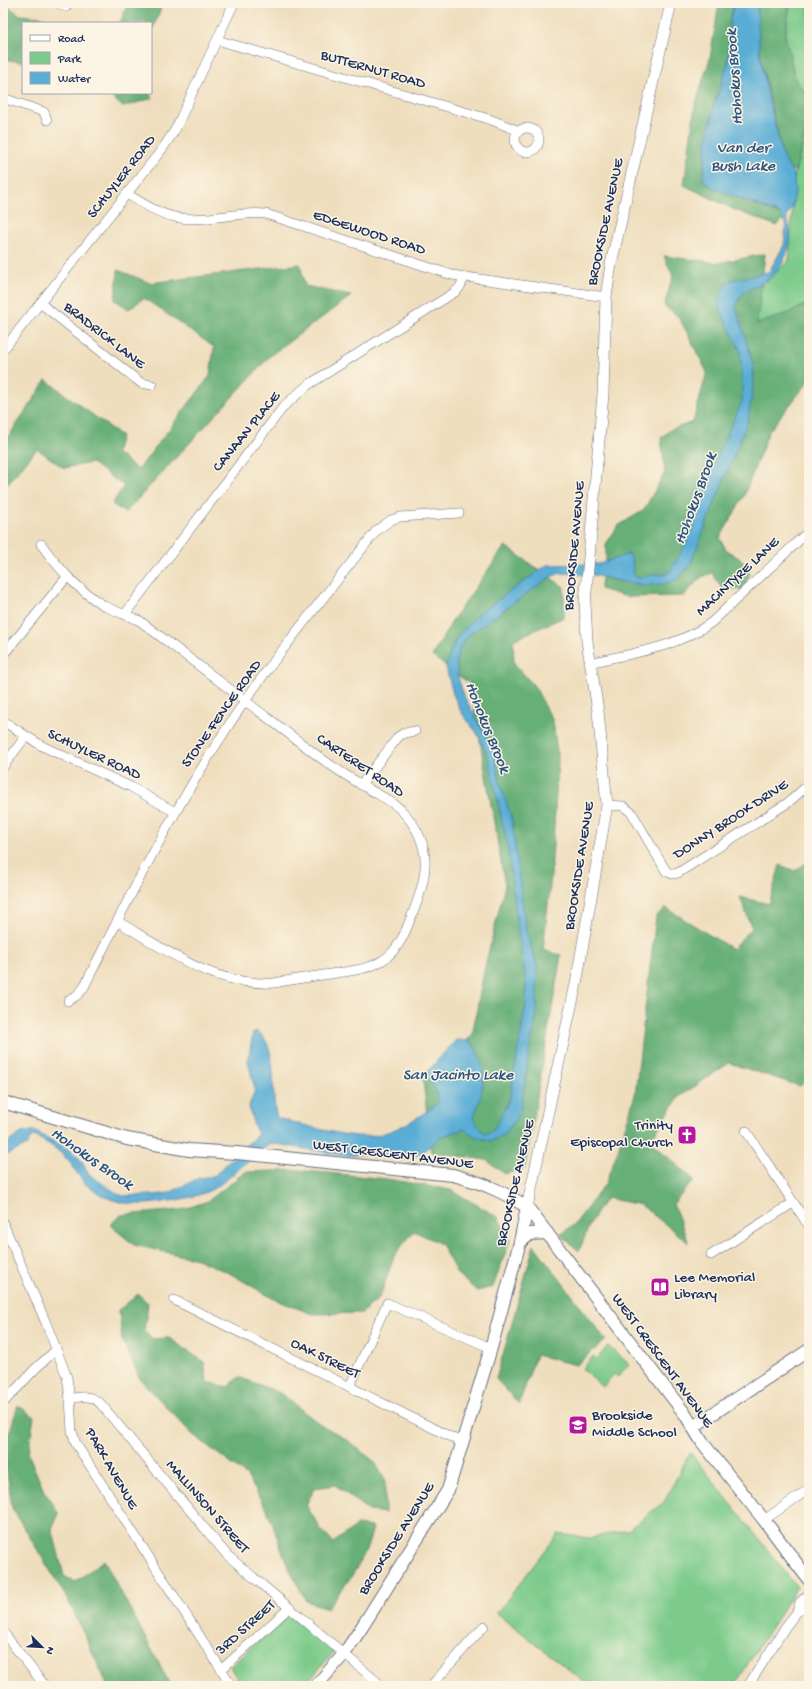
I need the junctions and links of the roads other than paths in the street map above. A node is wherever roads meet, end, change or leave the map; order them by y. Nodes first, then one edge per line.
1 (234, 3) edge
2 (671, 3) edge
3 (217, 40) junction
4 (3, 98) edge
5 (47, 120) dead end
6 (519, 131) dead end
7 (127, 194) junction
8 (464, 278) junction
9 (606, 297) junction
10 (40, 303) junction
11 (3, 350) edge
12 (152, 385) dead end
13 (459, 513) dead end
14 (809, 531) edge
15 (41, 544) dead end
16 (67, 577) junction
17 (125, 614) junction
18 (3, 655) edge
19 (590, 663) junction
20 (246, 701) junction
21 (3, 721) edge
22 (415, 731) dead end
23 (26, 736) junction
24 (3, 767) edge
25 (809, 784) edge
26 (361, 785) junction
27 (607, 805) junction
28 (175, 812) junction
29 (117, 921) junction
30 (68, 1000) dead end
31 (3, 1102) edge
32 (746, 1132) dead end
33 (793, 1203) junction
34 (527, 1207) junction
35 (3, 1224) edge
36 (809, 1226) edge
37 (547, 1233) junction
38 (520, 1242) junction
39 (711, 1255) dead end
40 (174, 1300) dead end
41 (491, 1348) junction
42 (56, 1350) junction
43 (809, 1350) edge
44 (350, 1386) junction
45 (70, 1399) junction
46 (3, 1403) edge
47 (693, 1428) junction
48 (462, 1444) junction
49 (809, 1489) edge
50 (764, 1520) junction
51 (809, 1580) edge
52 (809, 1594) edge
53 (809, 1605) edge
54 (289, 1608) junction
55 (797, 1612) junction
56 (484, 1626) dead end
57 (3, 1632) edge
58 (344, 1654) junction
59 (222, 1669) junction
60 (45, 1686) edge
61 (232, 1686) edge
62 (316, 1686) edge
63 (382, 1686) edge
64 (431, 1686) edge
65 (748, 1686) edge

1 - 3 street, SCHUYLER ROAD
2 - 9 street, BROOKSIDE AVENUE
3 - 6 street, BUTTERNUT ROAD
3 - 7 street, SCHUYLER ROAD
4 - 5 street
7 - 8 street, EDGEWOOD ROAD
7 - 10 street, SCHUYLER ROAD
8 - 9 street, EDGEWOOD ROAD
8 - 17 street, CANAAN PLACE
9 - 19 street, BROOKSIDE AVENUE
10 - 11 street, SCHUYLER ROAD
10 - 12 street, BRADRICK LANE
13 - 20 street, STONE FENCE ROAD
14 - 19 street, MACINTYRE LANE
15 - 16 street, CARTERET ROAD
16 - 17 street, CARTERET ROAD
16 - 18 street
17 - 20 street, CARTERET ROAD
19 - 27 street, BROOKSIDE AVENUE
20 - 26 street, CARTERET ROAD
20 - 28 street, STONE FENCE ROAD
21 - 23 street, SCHUYLER ROAD
22 - 26 street
23 - 24 street
23 - 28 street, SCHUYLER ROAD
25 - 27 street, DONNY BROOK DRIVE
26 - 29 street, CARTERET ROAD
27 - 34 street, BROOKSIDE AVENUE
28 - 29 street, STONE FENCE ROAD
29 - 30 street, STONE FENCE ROAD
31 - 34 main road, WEST CRESCENT AVENUE
32 - 33 street
33 - 36 street
33 - 39 street
34 - 37 main road, WEST CRESCENT AVENUE
34 - 38 main road, BROOKSIDE AVENUE
35 - 42 street, PARK AVENUE
37 - 38 main road
37 - 47 main road, WEST CRESCENT AVENUE
38 - 41 main road, BROOKSIDE AVENUE
40 - 44 street, OAK STREET
41 - 44 street
41 - 48 main road, BROOKSIDE AVENUE
42 - 45 street, PARK AVENUE
42 - 46 street
43 - 47 main road
44 - 48 street, OAK STREET
45 - 54 street, MALLINSON STREET
45 - 59 street, PARK AVENUE
47 - 50 main road, WEST CRESCENT AVENUE
48 - 58 main road, BROOKSIDE AVENUE
49 - 50 street
50 - 51 main road, WEST CRESCENT AVENUE
52 - 55 street
53 - 55 street
54 - 58 street, MALLINSON STREET
54 - 59 street, 3RD STREET
55 - 65 street
56 - 64 street
57 - 60 street
58 - 62 main road, BROOKSIDE AVENUE
58 - 63 street, MALLINSON STREET
59 - 61 street, PARK AVENUE

